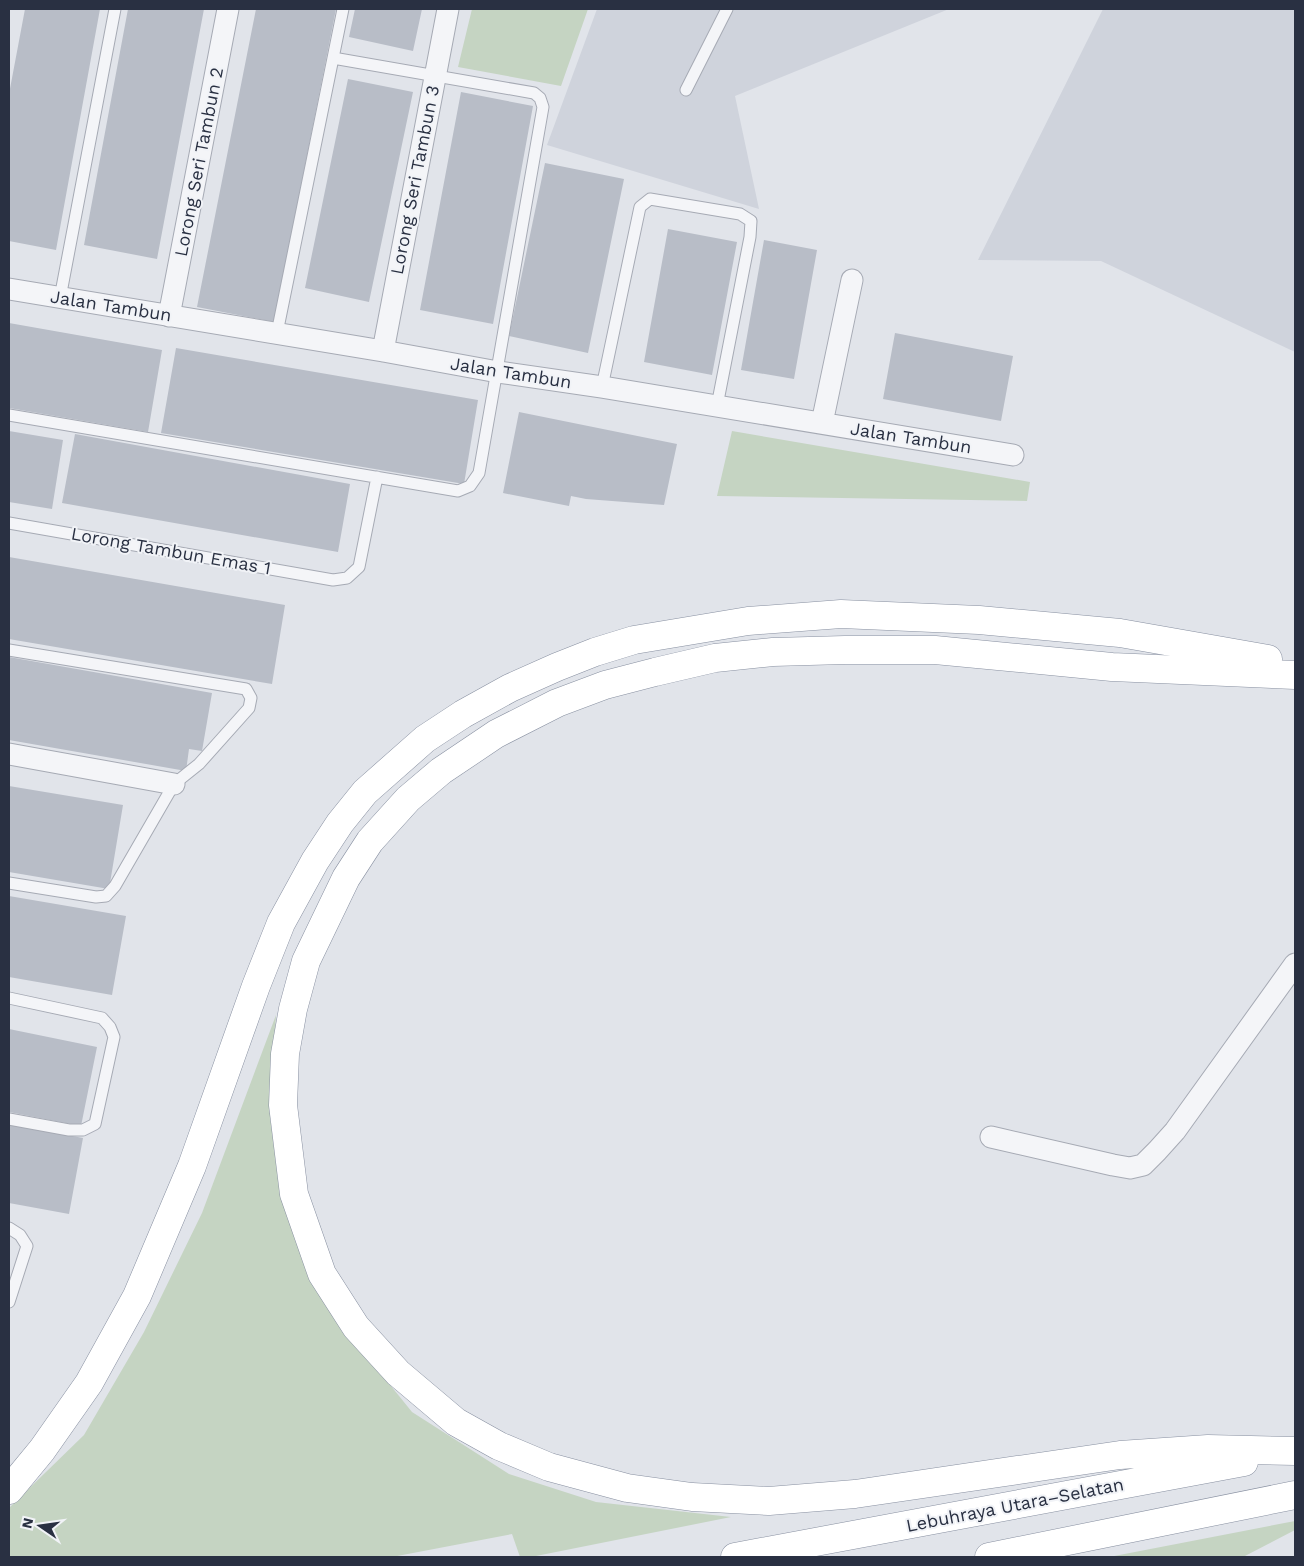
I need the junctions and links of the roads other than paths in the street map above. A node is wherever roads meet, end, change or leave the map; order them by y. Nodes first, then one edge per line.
1 (115, 9) edge
2 (228, 9) edge
3 (343, 9) edge
4 (448, 9) edge
5 (727, 9) edge
6 (333, 58) junction
7 (435, 75) junction
8 (686, 90) dead end
9 (852, 280) dead end
10 (9, 289) edge
11 (60, 298) junction
12 (169, 316) junction
13 (277, 333) junction
14 (383, 351) junction
15 (498, 372) junction
16 (602, 387) junction
17 (717, 406) junction
18 (9, 415) edge
19 (822, 423) junction
20 (1013, 455) dead end
21 (377, 477) junction
22 (9, 523) edge
23 (9, 650) edge
24 (1295, 664) edge
25 (1295, 675) edge
26 (9, 754) edge
27 (174, 784) junction
28 (9, 883) edge
29 (1295, 964) edge
30 (9, 998) edge
31 (9, 1119) edge
32 (991, 1137) dead end
33 (9, 1228) edge
34 (9, 1302) edge
35 (1295, 1451) edge
36 (9, 1490) edge
37 (1295, 1495) edge
38 (735, 1557) edge
39 (989, 1557) edge

1 - 11 lane
2 - 12 street, Lorong Seri Tambun 2
3 - 6 lane
4 - 7 street, Lorong Seri Tambun 3
5 - 8 lane
6 - 7 lane
6 - 13 lane
7 - 14 street, Lorong Seri Tambun 3
7 - 15 lane
9 - 19 street
10 - 11 street, Jalan Tambun
11 - 12 street, Jalan Tambun
12 - 13 street, Jalan Tambun
13 - 14 street, Jalan Tambun
14 - 15 street, Jalan Tambun
15 - 16 street, Jalan Tambun
15 - 21 lane
16 - 17 street, Jalan Tambun
16 - 17 lane
17 - 19 street, Jalan Tambun
18 - 21 lane
19 - 20 street, Jalan Tambun
21 - 22 lane, Lorong Tambun Emas 1
23 - 27 lane
24 - 36 highway
25 - 35 highway
26 - 27 street
27 - 28 lane
29 - 32 street
30 - 31 lane
33 - 34 lane
35 - 38 highway, Lebuhraya Utara–Selatan
37 - 39 highway

